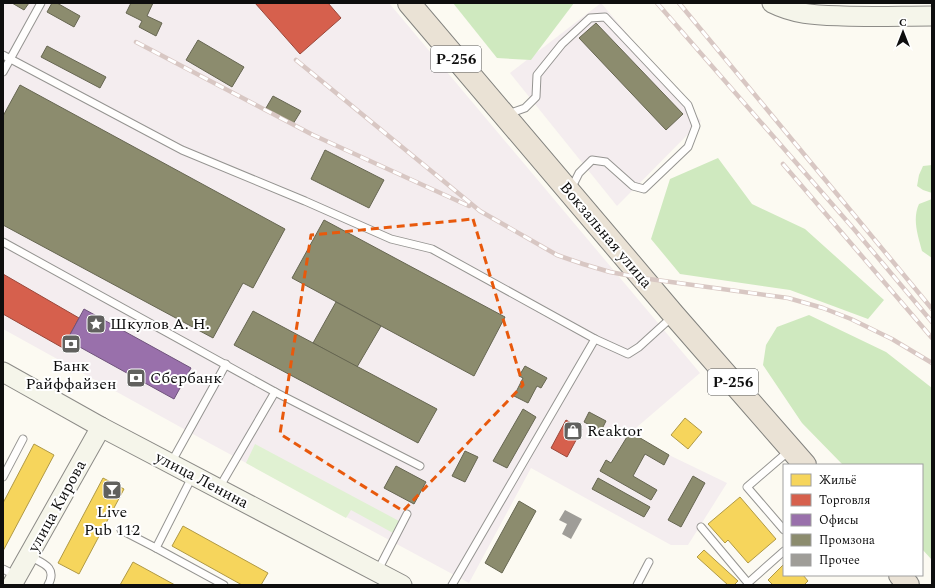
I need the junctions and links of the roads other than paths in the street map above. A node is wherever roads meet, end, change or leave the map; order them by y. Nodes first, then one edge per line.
1 (41, 3) edge
2 (409, 3) edge
3 (772, 3) edge
4 (932, 16) edge
5 (3, 55) edge
6 (10, 58) junction
7 (3, 72) edge
8 (504, 115) junction
9 (570, 192) junction
10 (3, 242) edge
11 (674, 315) junction
12 (595, 339) junction
13 (226, 364) junction
14 (3, 372) edge
15 (275, 392) junction
16 (101, 427) junction
17 (23, 439) dead end
18 (798, 457) edge
19 (171, 464) junction
20 (786, 464) edge
21 (420, 466) dead end
22 (783, 466) edge
23 (193, 475) junction
24 (3, 477) edge
25 (219, 488) junction
26 (407, 514) dead end
27 (701, 527) dead end
28 (783, 529) edge
29 (121, 530) dead end
30 (156, 548) junction
31 (783, 551) edge
32 (29, 556) junction
33 (650, 562) dead end
34 (377, 572) junction
35 (901, 576) edge
36 (11, 577) edge
37 (748, 584) edge
38 (48, 585) edge
39 (224, 585) edge
40 (402, 585) edge
41 (452, 585) edge
42 (637, 585) edge
43 (908, 585) edge

1 - 6 lane
2 - 8 highway, Вокзальная улица / Р-256
3 - 4 main road
5 - 6 lane
6 - 7 lane
6 - 12 lane
8 - 9 highway, Вокзальная улица / Р-256
8 - 9 lane
9 - 11 highway, Вокзальная улица / Р-256
10 - 13 lane
11 - 12 lane
11 - 18 highway, Вокзальная улица / Р-256
12 - 41 lane
13 - 15 lane
13 - 19 lane
14 - 16 main road, улица Ленина
15 - 21 lane
15 - 25 lane
16 - 19 main road, улица Ленина
16 - 32 main road, улица Кирова
17 - 24 lane
18 - 20 lane
19 - 23 main road, улица Ленина
22 - 28 lane
23 - 25 main road, улица Ленина
23 - 30 lane
25 - 34 main road, улица Ленина
26 - 34 lane
27 - 37 lane
29 - 30 lane
30 - 39 lane
31 - 37 lane
32 - 36 main road, улица Кирова
32 - 38 lane
33 - 42 lane
34 - 40 main road, улица Ленина
35 - 43 highway

